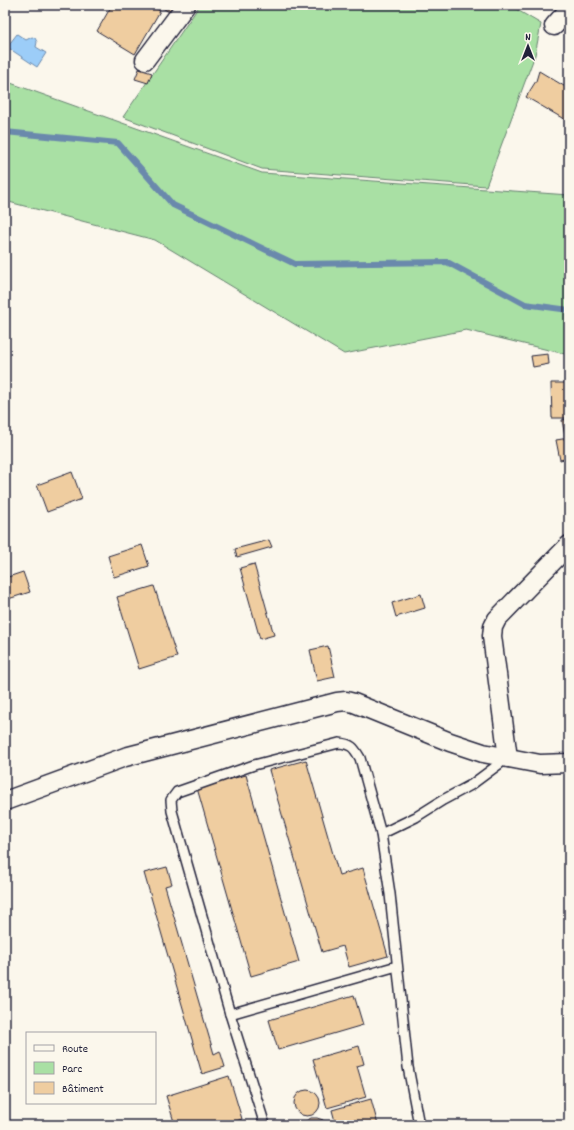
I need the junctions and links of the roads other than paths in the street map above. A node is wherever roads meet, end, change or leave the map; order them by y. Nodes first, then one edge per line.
1 (186, 5) edge
2 (569, 9) edge
3 (554, 26) dead end
4 (145, 60) dead end
5 (569, 545) edge
6 (508, 758) junction
7 (569, 763) edge
8 (5, 801) edge
9 (381, 834) junction
10 (397, 966) junction
11 (230, 1014) junction
12 (265, 1125) edge
13 (419, 1125) edge

1 - 4 street
2 - 3 street
5 - 6 street
6 - 7 street
6 - 8 street
6 - 9 lane
9 - 10 lane
9 - 11 lane
10 - 11 lane
10 - 13 lane
11 - 12 lane

